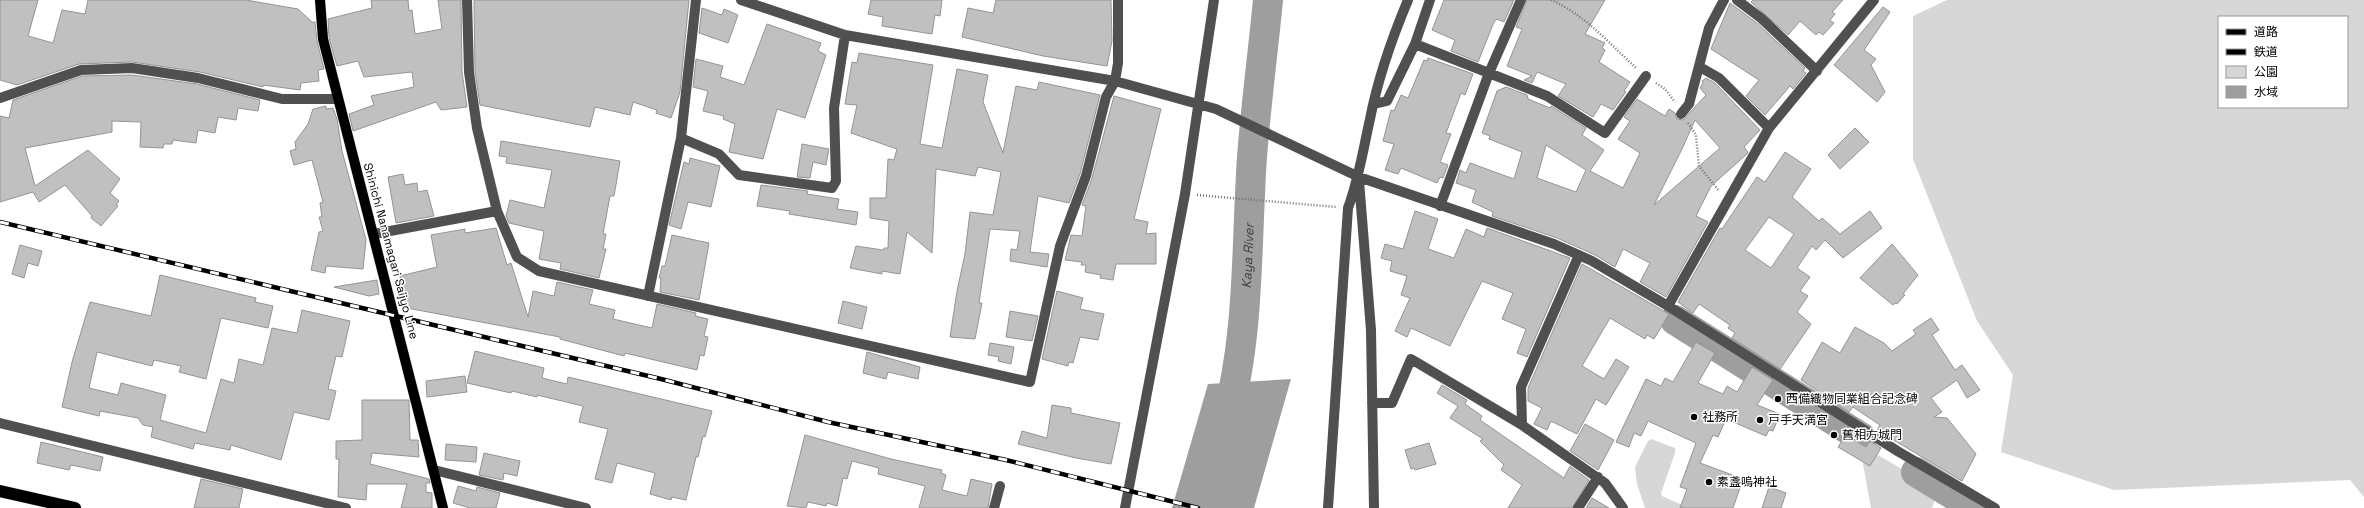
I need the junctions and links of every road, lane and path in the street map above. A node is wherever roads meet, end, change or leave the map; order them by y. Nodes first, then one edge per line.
1 (320, 0) edge
2 (467, 0) edge
3 (696, 0) edge
4 (741, 0) edge
5 (1118, 0) edge
6 (1214, 0) edge
7 (1408, 0) edge
8 (1430, 0) edge
9 (1521, 0) edge
10 (1724, 0) edge
11 (1737, 0) edge
12 (1874, 0) edge
13 (846, 35) junction
14 (1415, 44) junction
15 (1700, 67) junction
16 (1817, 71) junction
17 (1489, 73) junction
18 (1646, 76) dead end
19 (1115, 81) junction
20 (0, 98) edge
21 (338, 99) junction
22 (1198, 103) junction
23 (1374, 104) junction
24 (1681, 114) dead end
25 (1769, 128) junction
26 (681, 138) junction
27 (1359, 178) junction
28 (1185, 194) junction
29 (1440, 206) junction
30 (1348, 208) junction
31 (497, 211) junction
32 (374, 234) junction
33 (1579, 256) junction
34 (648, 296) junction
35 (1668, 306) junction
36 (1372, 403) junction
37 (0, 423) edge
38 (1522, 425) junction
39 (434, 470) junction
40 (1598, 477) junction
41 (1000, 486) dead end
42 (0, 491) edge
43 (551, 504) edge
44 (76, 508) edge
45 (346, 508) edge
46 (443, 508) edge
47 (586, 508) edge
48 (994, 508) edge
49 (1125, 508) edge
50 (1328, 508) edge
51 (1374, 508) edge
52 (1578, 508) edge
53 (1623, 508) edge
54 (1995, 508) edge

1 - 21 main road, Shinichi Nanamagari Saijyo Line
2 - 31 street
3 - 26 street
4 - 13 street
5 - 19 street
6 - 22 street
7 - 23 street
8 - 14 street
9 - 17 street
10 - 15 street
11 - 16 street
12 - 16 street
13 - 19 street
13 - 26 street
14 - 17 street
14 - 23 street
15 - 24 street
15 - 25 street
16 - 25 street
17 - 18 street
17 - 29 street
19 - 22 street
19 - 34 street
20 - 21 street
21 - 32 main road, Shinichi Nanamagari Saijyo Line
22 - 27 street
22 - 28 street
23 - 27 street
25 - 35 street
26 - 34 street
27 - 29 street
27 - 30 street
27 - 36 street
28 - 30 path
28 - 49 street
29 - 33 street
30 - 50 street
31 - 32 street
31 - 34 street
32 - 39 main road, Shinichi Nanamagari Saijyo Line
33 - 35 street
33 - 38 street
35 - 54 street
36 - 38 street
36 - 51 street
37 - 45 street
38 - 40 street
39 - 43 street
39 - 46 main road, Shinichi Nanamagari Saijyo Line
40 - 52 street
40 - 53 street
41 - 48 street
42 - 44 highway
43 - 47 street

